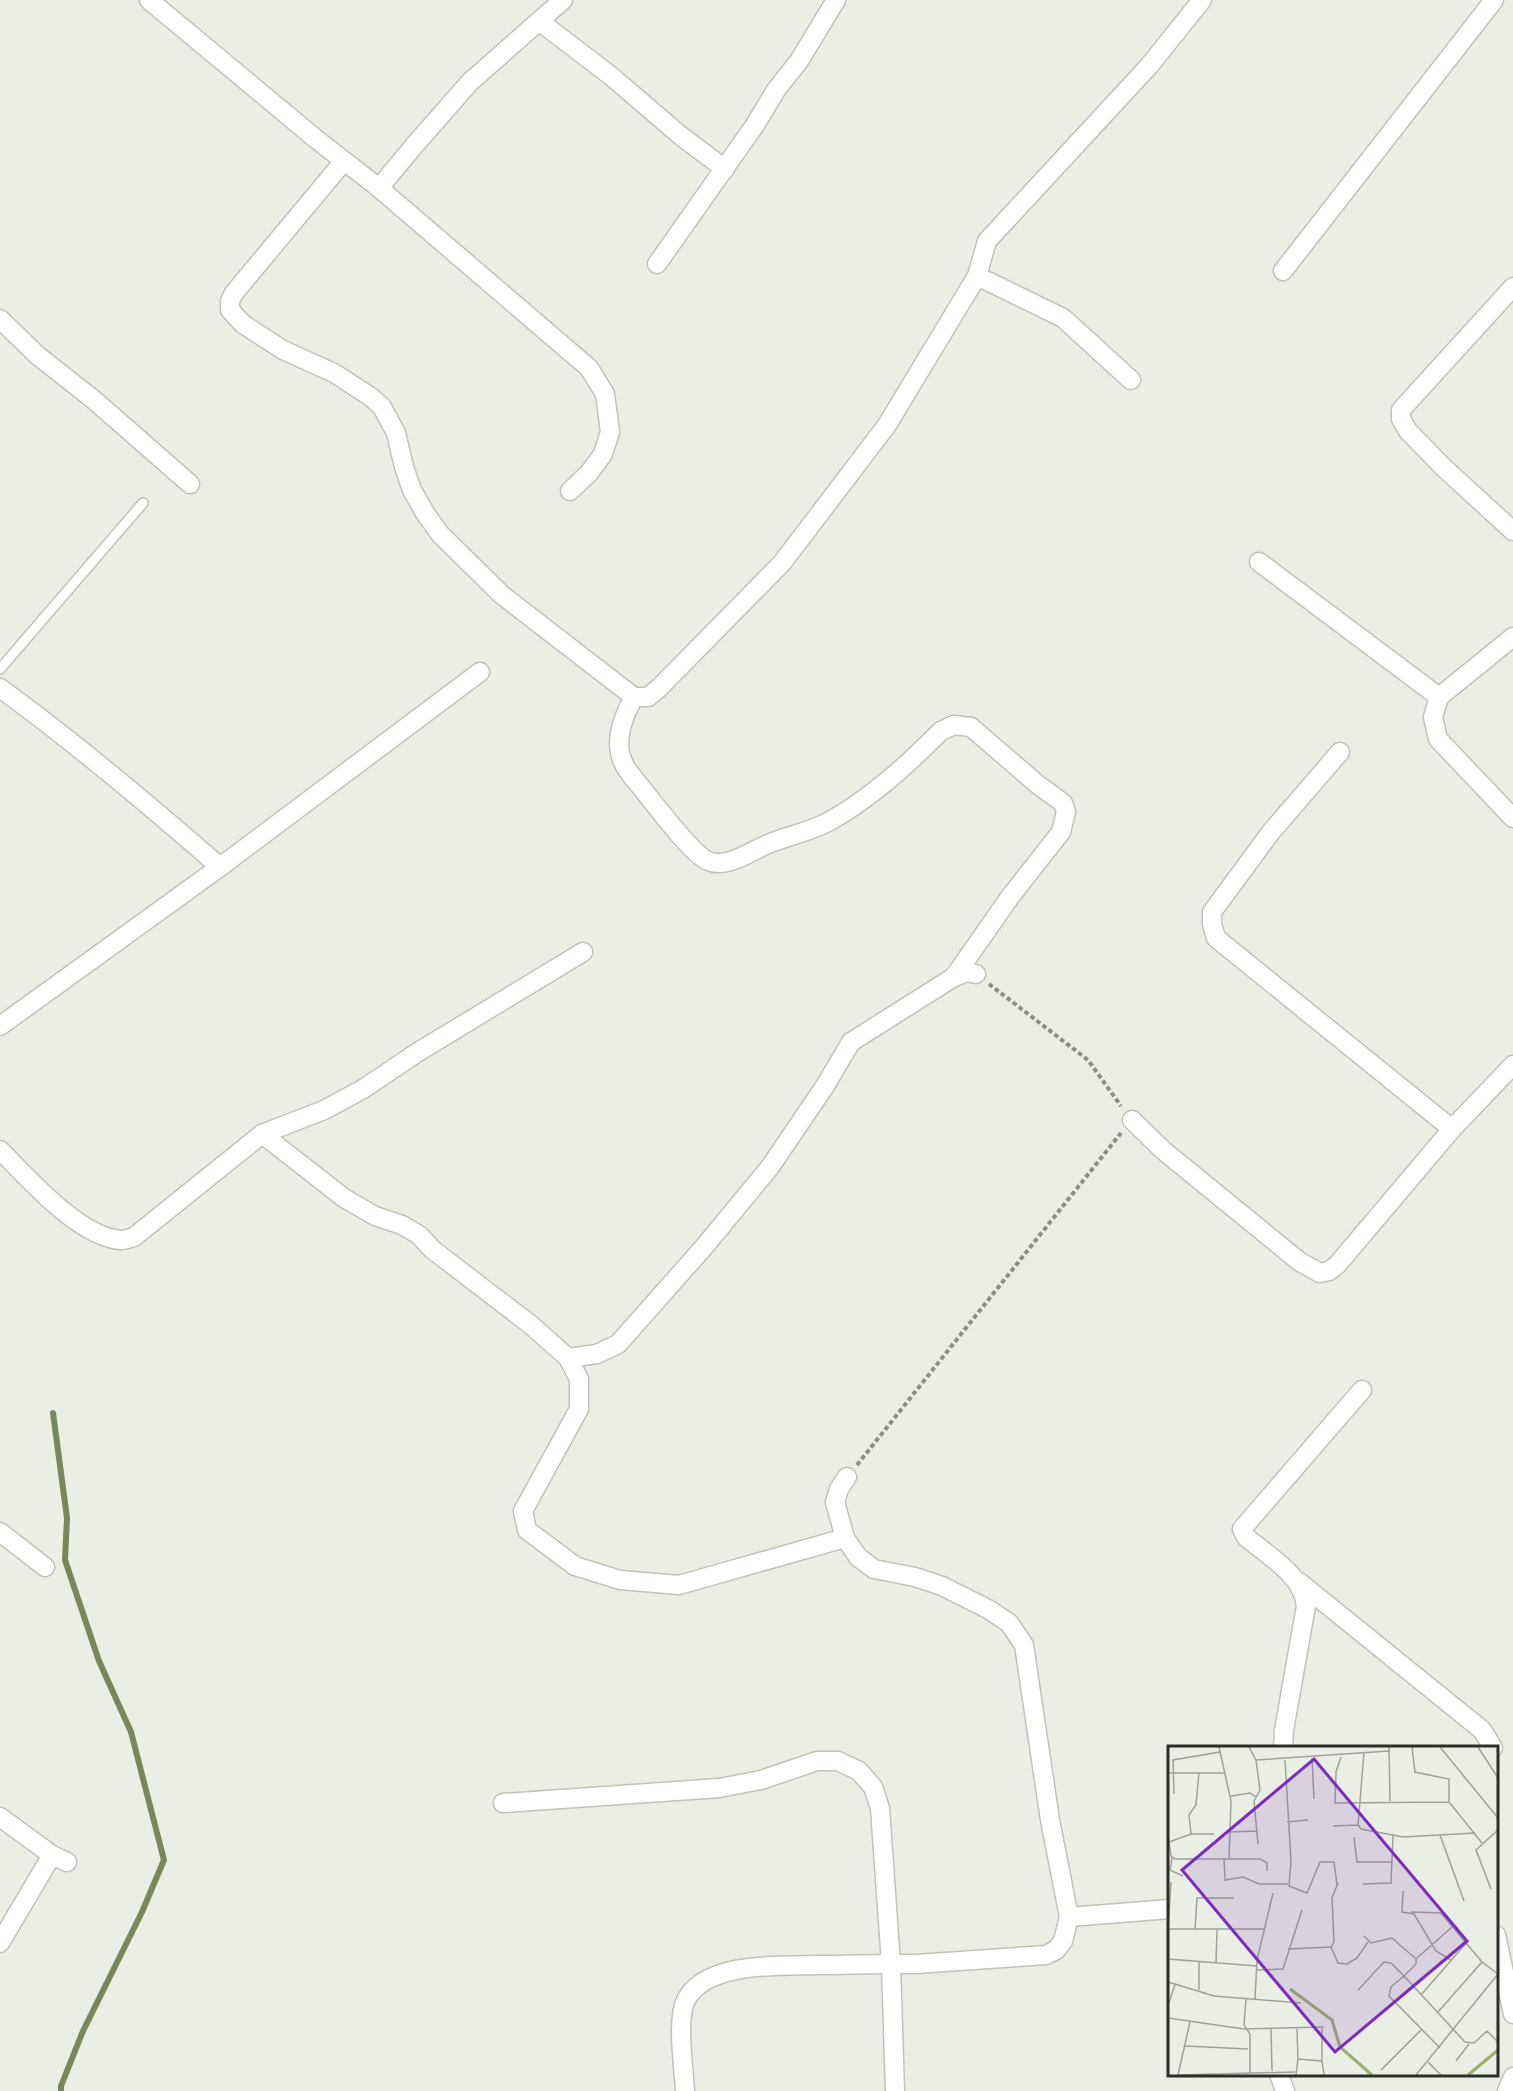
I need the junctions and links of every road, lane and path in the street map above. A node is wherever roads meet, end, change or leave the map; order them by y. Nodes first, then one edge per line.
1 (148, 0) edge
2 (563, 0) edge
3 (836, 0) edge
4 (1202, 0) edge
5 (1494, 0) edge
6 (539, 21) junction
7 (344, 161) junction
8 (725, 169) junction
9 (379, 188) junction
10 (657, 264) dead end
11 (1283, 271) dead end
12 (977, 276) junction
13 (1513, 287) edge
14 (0, 319) edge
15 (1131, 380) dead end
16 (190, 484) dead end
17 (570, 491) dead end
18 (143, 503) dead end
19 (1513, 531) edge
20 (1259, 562) dead end
21 (1513, 637) edge
22 (0, 669) edge
23 (480, 672) dead end
24 (0, 688) edge
25 (634, 697) junction
26 (1439, 697) junction
27 (1340, 752) dead end
28 (1513, 818) edge
29 (220, 867) junction
30 (583, 952) dead end
31 (976, 974) joint
32 (954, 977) junction
33 (0, 1026) edge
34 (1513, 1065) edge
35 (1132, 1120) junction
36 (1452, 1129) junction
37 (262, 1134) junction
38 (0, 1150) edge
39 (568, 1358) junction
40 (1362, 1390) dead end
41 (847, 1477) joint
42 (0, 1532) edge
43 (845, 1539) junction
44 (45, 1567) dead end
45 (1298, 1581) junction
46 (1283, 1746) edge
47 (1492, 1746) edge
48 (503, 1803) dead end
49 (0, 1817) edge
50 (1168, 1909) edge
51 (1069, 1917) junction
52 (1498, 1940) edge
53 (0, 1943) edge
54 (891, 1964) junction
55 (1513, 2014) edge
56 (1280, 2076) edge
57 (1513, 2077) edge
58 (685, 2091) edge
59 (895, 2091) edge
60 (1285, 2091) edge
61 (1507, 2091) edge

1 - 7 street
2 - 6 street
3 - 8 street
4 - 12 street
5 - 11 street
6 - 8 street
6 - 9 street
7 - 9 street
7 - 25 street
8 - 10 street
9 - 17 street
12 - 15 street
12 - 25 street
13 - 19 street
14 - 16 street
18 - 22 lane
20 - 26 street
21 - 26 street
23 - 29 street
24 - 29 street
25 - 32 street
26 - 28 street
27 - 36 street
29 - 33 street
30 - 37 street
31 - 32 street
31 - 35 path
32 - 39 street
34 - 36 street
35 - 36 street
35 - 41 path
37 - 38 street
37 - 39 street
39 - 43 street
40 - 45 street
41 - 43 street
42 - 44 street
43 - 51 street
45 - 46 street
45 - 47 street
48 - 54 street
49 - 53 street
50 - 51 street
51 - 54 street
52 - 55 street
54 - 58 street
54 - 59 street
56 - 60 street
57 - 61 street

